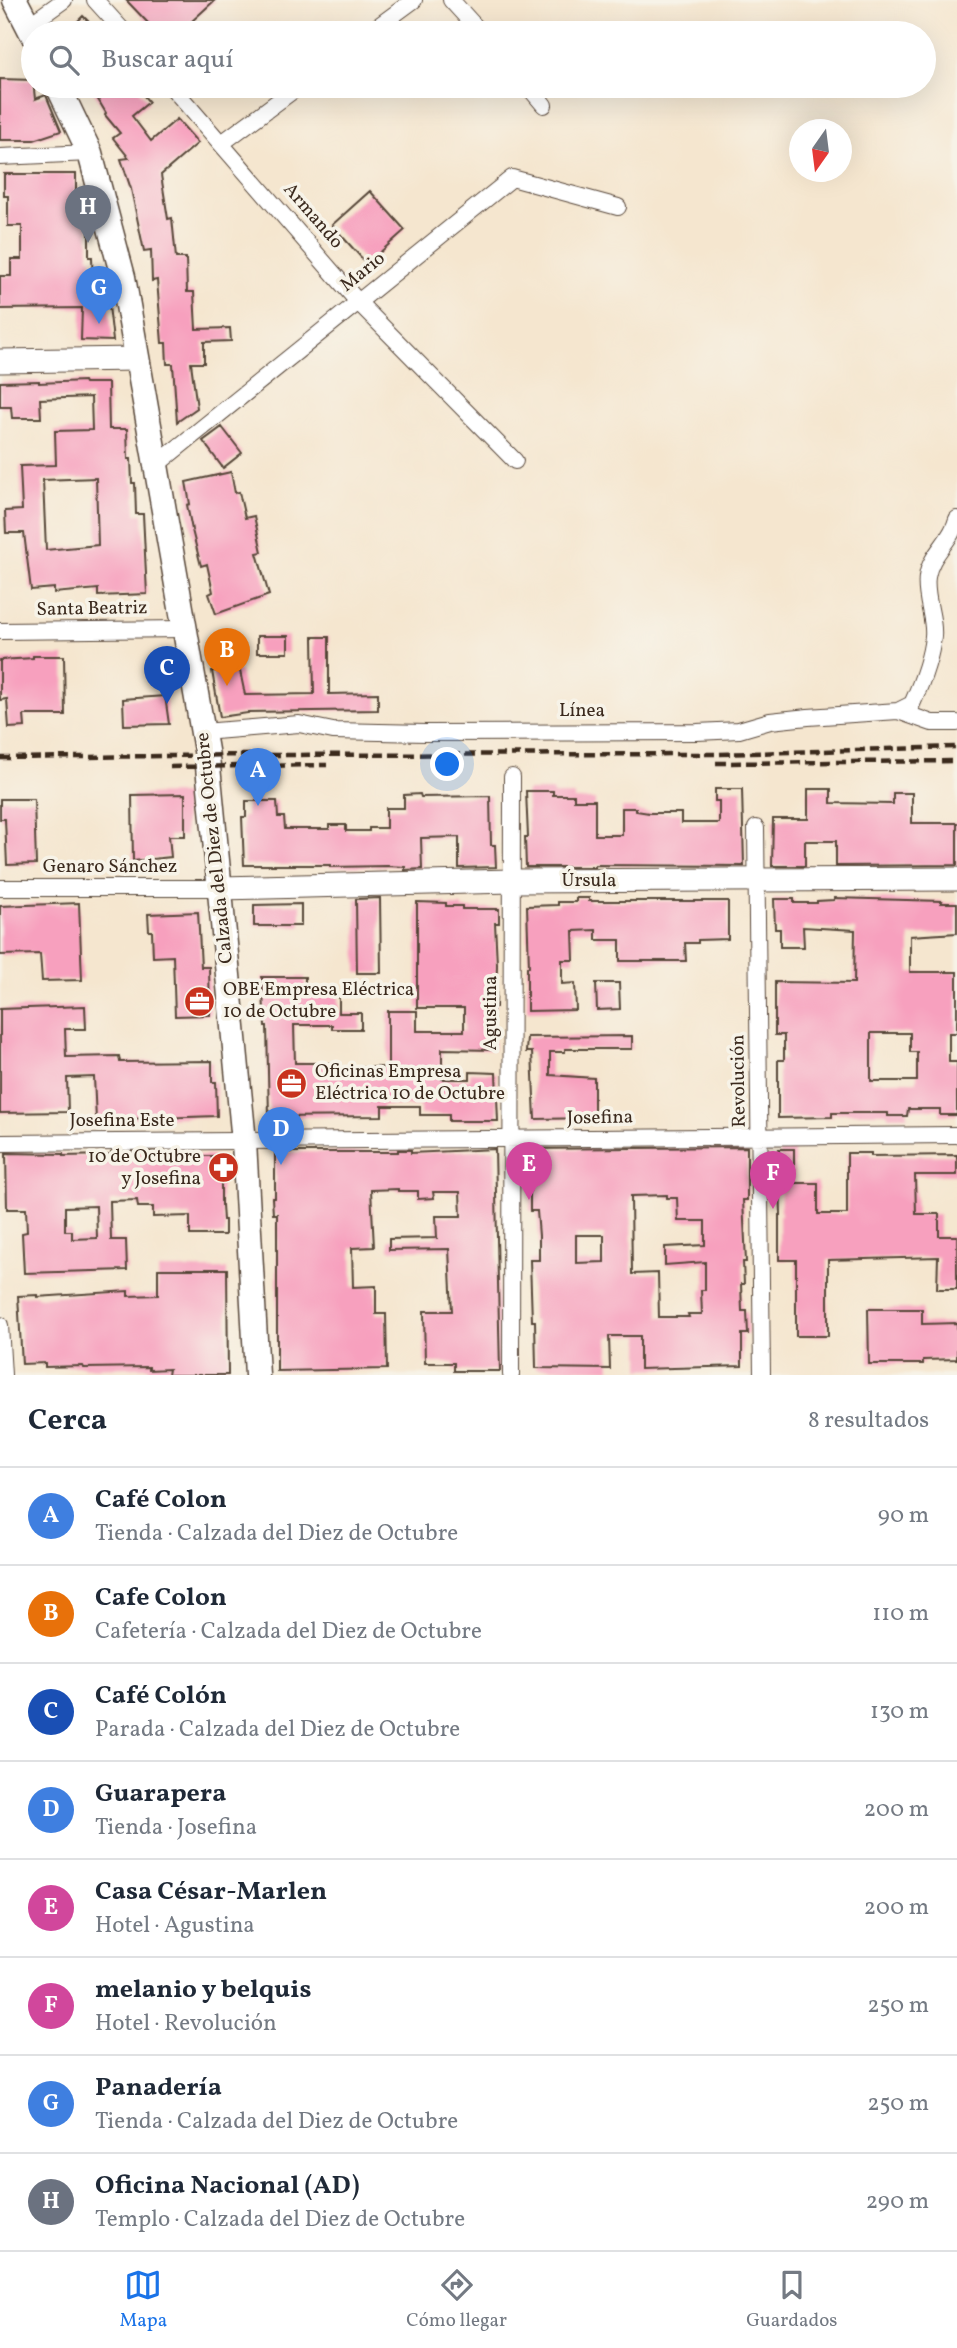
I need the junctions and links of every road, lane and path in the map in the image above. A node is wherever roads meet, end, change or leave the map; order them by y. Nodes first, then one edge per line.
1 (15, 0) edge
2 (64, 0) edge
3 (95, 0) edge
4 (414, 0) edge
5 (451, 0) edge
6 (26, 21) edge
7 (41, 21) edge
8 (114, 21) edge
9 (385, 21) edge
10 (470, 21) edge
11 (64, 98) edge
12 (182, 98) edge
13 (283, 98) edge
14 (538, 98) edge
15 (544, 105) dead end
16 (222, 143) junction
17 (90, 153) junction
18 (0, 157) edge
19 (618, 206) dead end
20 (359, 303) junction
21 (137, 359) junction
22 (0, 361) edge
23 (515, 461) dead end
24 (155, 466) junction
25 (957, 519) edge
26 (185, 629) junction
27 (0, 631) edge
28 (898, 710) junction
29 (957, 723) edge
30 (203, 732) junction
31 (512, 777) dead end
32 (756, 828) dead end
33 (957, 879) edge
34 (756, 880) junction
35 (512, 881) junction
36 (0, 888) edge
37 (220, 888) junction
38 (957, 1135) edge
39 (761, 1136) junction
40 (511, 1140) junction
41 (244, 1142) junction
42 (0, 1143) edge
43 (0, 1325) edge
44 (4, 1375) edge
45 (257, 1375) edge
46 (512, 1375) edge
47 (762, 1375) edge

1 - 6 main road
2 - 7 street
3 - 8 street
4 - 9 street
5 - 10 street
11 - 17 main road, Calzada del Diez de Octubre
12 - 16 street, Armando
13 - 16 street
14 - 15 street
16 - 20 street, Armando
17 - 18 street
17 - 21 main road, Calzada del Diez de Octubre
19 - 20 street, Mario
20 - 23 street, Armando
20 - 24 street, Mario
21 - 22 street
21 - 24 main road, Calzada del Diez de Octubre
24 - 26 main road, Calzada del Diez de Octubre
25 - 28 street
26 - 27 street, Santa Beatriz
26 - 30 main road, Calzada del Diez de Octubre
28 - 29 street, Línea
28 - 30 street, Línea
30 - 37 main road, Calzada del Diez de Octubre
31 - 35 street, Agustina
32 - 34 street, Revolución
33 - 34 street, Úrsula
34 - 35 street, Úrsula
34 - 39 street, Revolución
35 - 37 street, Úrsula
35 - 40 street, Agustina
36 - 37 street, Genaro Sánchez
37 - 41 main road, Calzada del Diez de Octubre
38 - 39 street, Josefina
39 - 40 street, Josefina
39 - 47 street, Revolución
40 - 41 street, Josefina
40 - 46 street, Agustina
41 - 42 street, Josefina Este
41 - 45 main road, Calzada del Diez de Octubre
43 - 44 street

